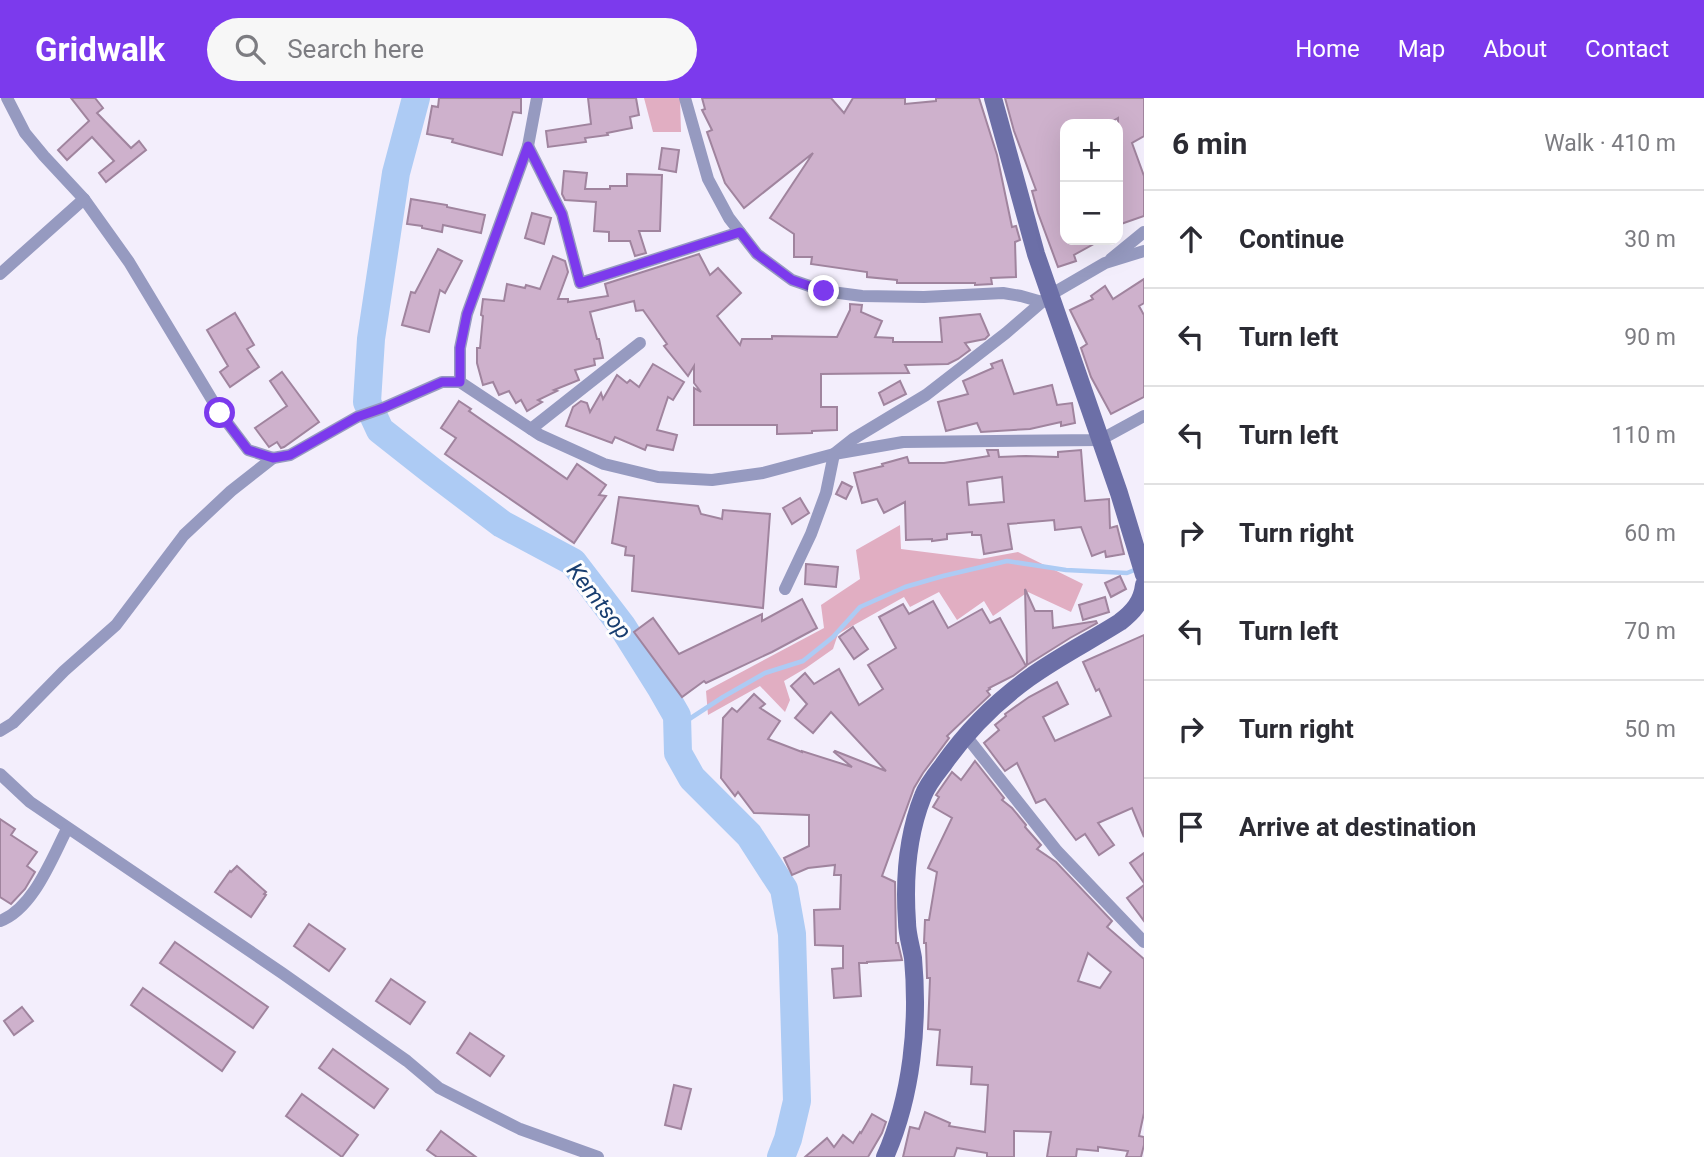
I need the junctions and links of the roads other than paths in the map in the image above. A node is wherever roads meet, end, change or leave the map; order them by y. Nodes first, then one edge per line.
1 (7, 98) edge
2 (537, 98) edge
3 (685, 98) edge
4 (993, 98) edge
5 (528, 146) junction
6 (84, 199) junction
7 (740, 232) junction
8 (1144, 232) edge
9 (1144, 251) edge
10 (1105, 263) junction
11 (0, 274) edge
12 (1046, 298) junction
13 (640, 343) dead end
14 (460, 382) junction
15 (1144, 416) edge
16 (531, 429) junction
17 (1100, 440) junction
18 (834, 454) junction
19 (273, 458) junction
20 (1144, 575) edge
21 (785, 589) dead end
22 (1144, 592) edge
23 (0, 731) edge
24 (966, 736) junction
25 (0, 774) edge
26 (67, 829) junction
27 (0, 921) edge
28 (1144, 942) edge
29 (598, 1157) edge
30 (885, 1157) edge

1 - 6 street
2 - 5 street
3 - 7 street
4 - 12 street
5 - 7 street
5 - 14 street
6 - 11 street
6 - 19 street
7 - 12 street
8 - 10 street
9 - 10 street
10 - 12 street
12 - 17 street
12 - 18 street
13 - 16 street
14 - 16 street
14 - 19 street
15 - 17 street
16 - 18 street
17 - 18 street
17 - 20 street
18 - 21 street
19 - 23 street
22 - 24 street
24 - 28 street
24 - 30 street
25 - 26 street
26 - 27 street
26 - 29 street

